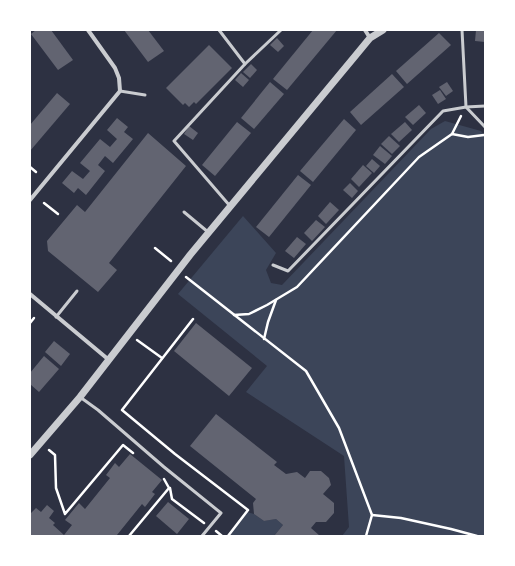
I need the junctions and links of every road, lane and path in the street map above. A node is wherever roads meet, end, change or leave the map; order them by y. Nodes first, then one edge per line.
1 (88, 30) edge
2 (219, 30) edge
3 (281, 30) edge
4 (365, 30) edge
5 (383, 30) edge
6 (462, 30) edge
7 (370, 38) junction
8 (245, 64) junction
9 (120, 91) junction
10 (146, 94) dead end
11 (485, 106) edge
12 (466, 107) junction
13 (485, 127) edge
14 (452, 134) junction
15 (485, 135) edge
16 (30, 167) edge
17 (36, 172) dead end
18 (30, 200) edge
19 (44, 203) dead end
20 (231, 207) junction
21 (184, 212) dead end
22 (58, 214) dead end
23 (209, 233) junction
24 (155, 248) dead end
25 (171, 261) dead end
26 (273, 265) dead end
27 (186, 278) dead end
28 (77, 291) dead end
29 (30, 294) edge
30 (276, 300) junction
31 (234, 315) junction
32 (56, 317) junction
33 (34, 318) dead end
34 (193, 319) dead end
35 (30, 323) edge
36 (264, 339) junction
37 (137, 340) dead end
38 (162, 358) junction
39 (109, 360) junction
40 (80, 397) junction
41 (49, 450) dead end
42 (135, 454) dead end
43 (30, 455) edge
44 (164, 478) dead end
45 (170, 488) junction
46 (372, 515) junction
47 (210, 527) junction
48 (129, 536) edge
49 (202, 536) edge
50 (222, 536) edge
51 (228, 536) edge
52 (366, 536) edge
53 (477, 536) edge

1 - 9 street
2 - 8 lane
3 - 8 lane
4 - 7 street
5 - 7 street
6 - 12 lane
7 - 20 street
8 - 20 lane
9 - 10 lane
9 - 18 street
11 - 12 lane
12 - 13 lane
12 - 14 path
12 - 26 lane
14 - 15 path
14 - 30 path
16 - 17 path
19 - 22 path
20 - 23 street
21 - 23 lane
23 - 39 street
24 - 25 path
27 - 31 path
28 - 32 lane
29 - 32 street
30 - 31 path
30 - 36 path
31 - 36 path
32 - 39 street
33 - 35 path
34 - 38 path
36 - 46 path
37 - 38 path
38 - 51 path
39 - 40 street
40 - 43 street
40 - 47 lane
41 - 42 path
44 - 45 path
45 - 47 path
45 - 48 path
46 - 52 path
46 - 53 path
47 - 49 lane
47 - 50 path

